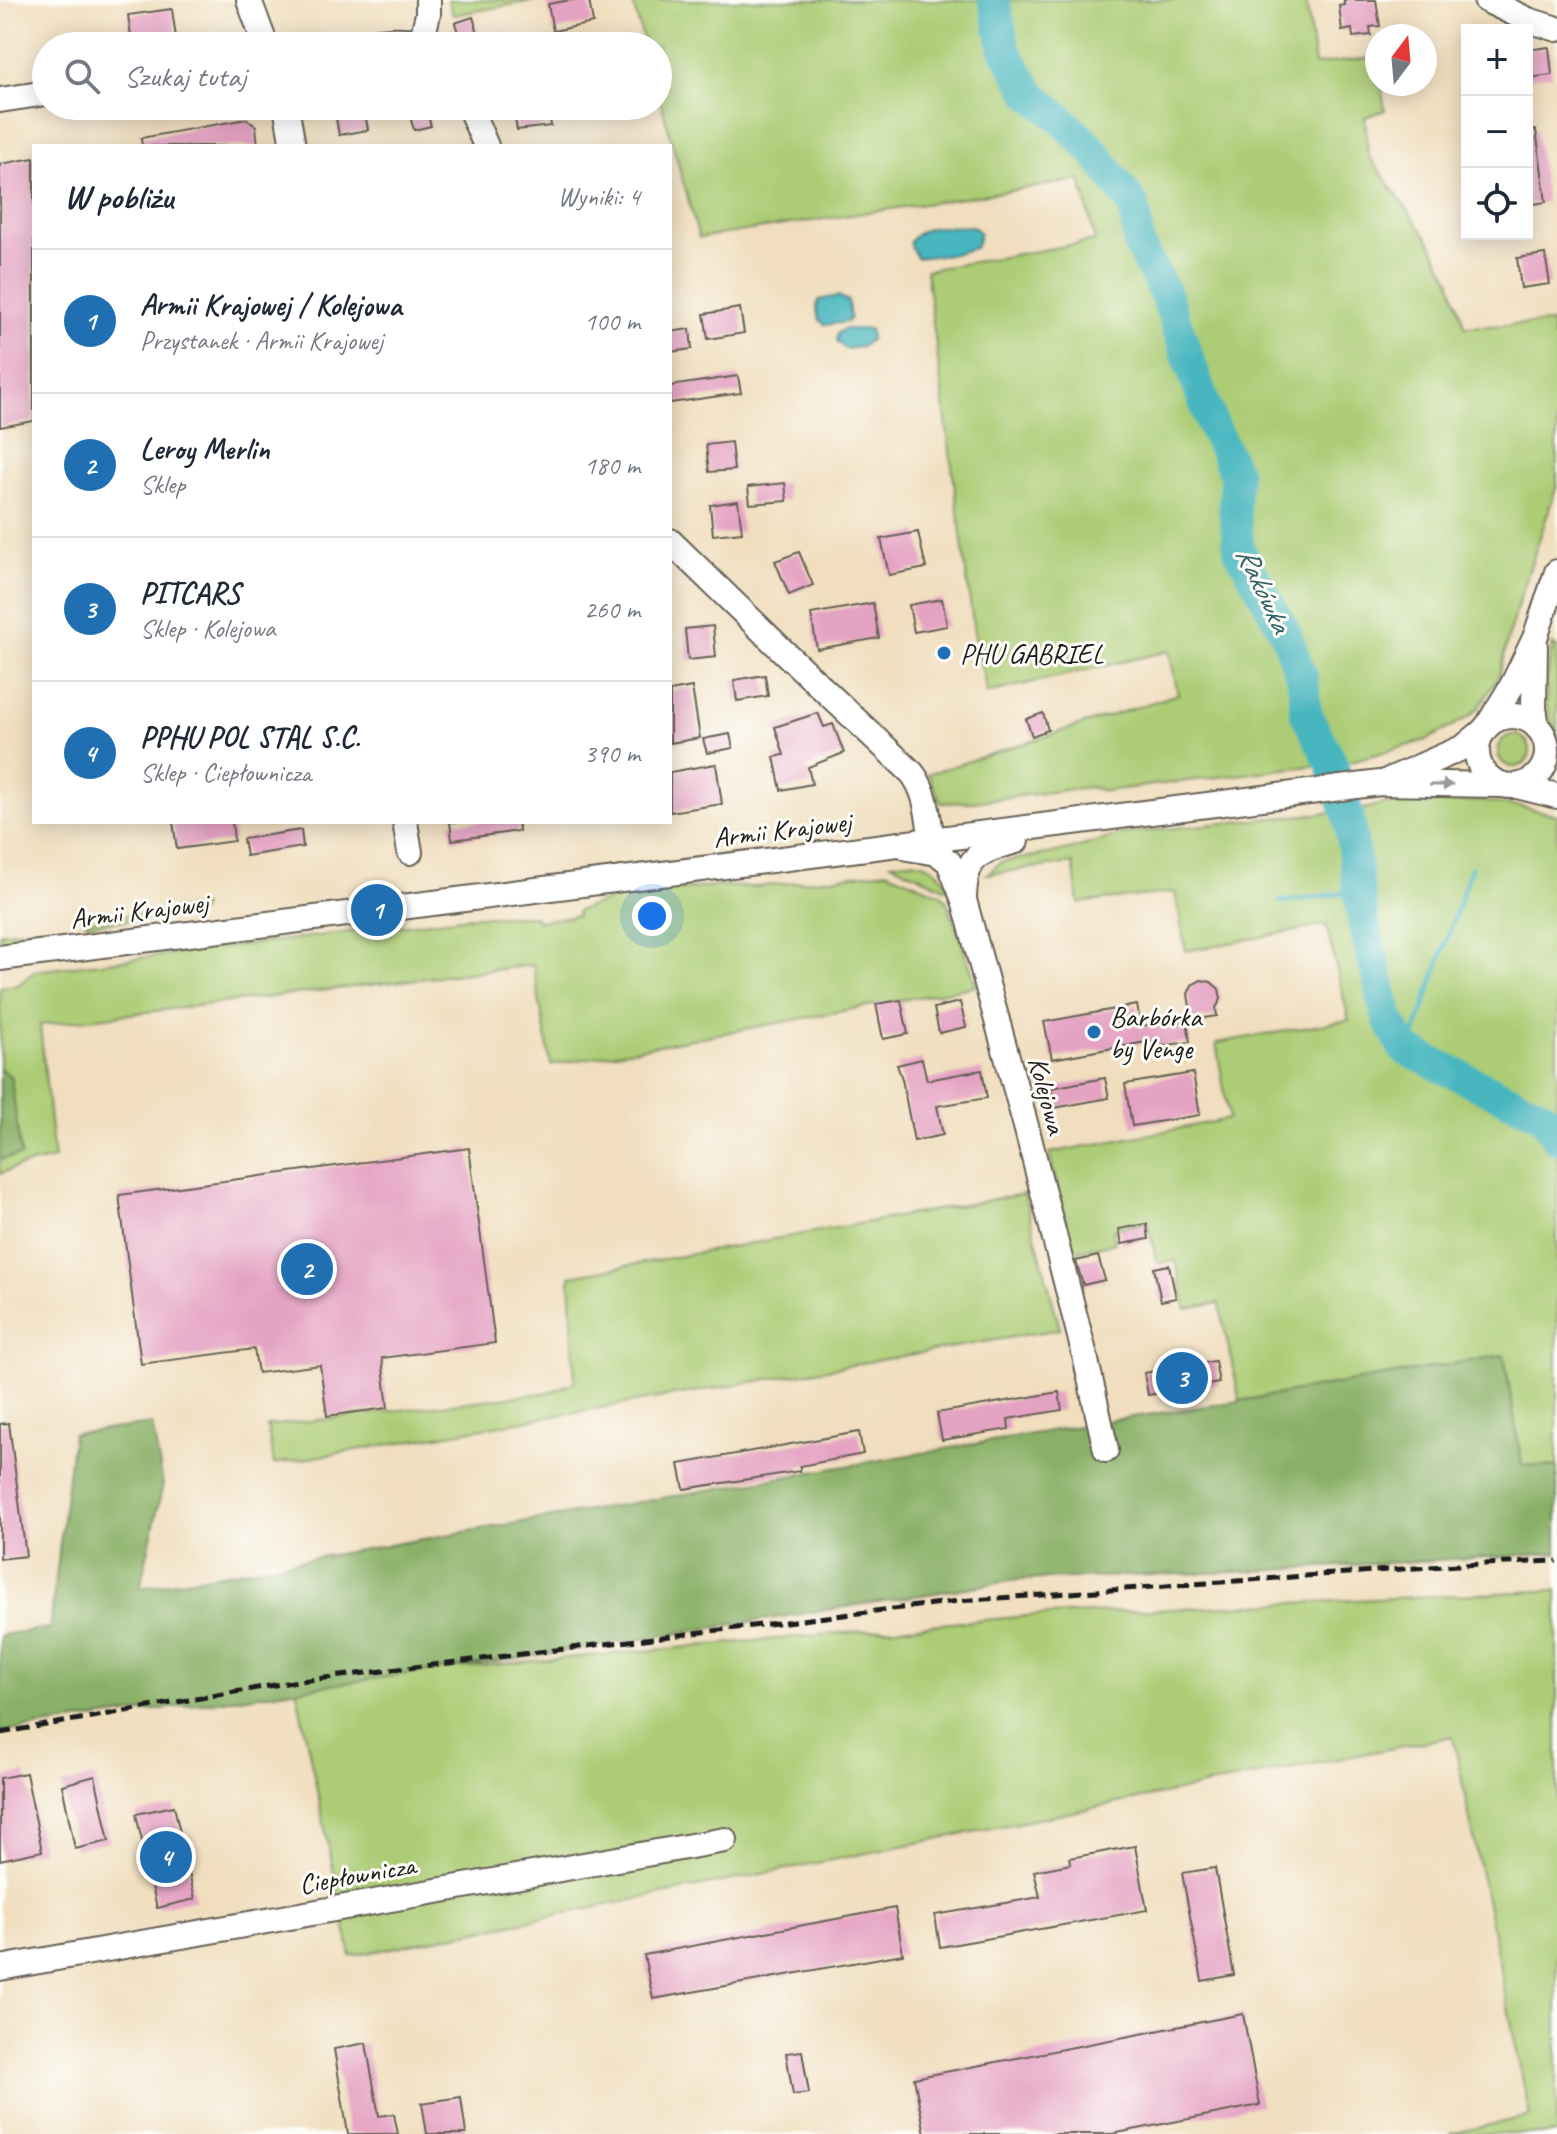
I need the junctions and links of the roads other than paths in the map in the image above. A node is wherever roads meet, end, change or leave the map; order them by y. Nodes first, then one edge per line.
1 (249, 0) edge
2 (428, 0) edge
3 (1486, 0) edge
4 (1557, 29) edge
5 (261, 32) edge
6 (426, 32) edge
7 (32, 94) edge
8 (1, 95) edge
9 (288, 120) edge
10 (475, 120) edge
11 (293, 144) edge
12 (485, 144) edge
13 (672, 543) edge
14 (1557, 572) edge
15 (1535, 638) junction
16 (1537, 727) junction
17 (1485, 729) junction
18 (1552, 756) edge
19 (1380, 783) junction
20 (1509, 786) junction
21 (1557, 796) edge
22 (927, 809) junction
23 (1079, 823) junction
24 (405, 824) edge
25 (932, 840) junction
26 (894, 845) junction
27 (410, 852) dead end
28 (964, 900) junction
29 (0, 958) edge
30 (1106, 1450) dead end
31 (725, 1840) dead end
32 (0, 1968) edge

1 - 5 street
2 - 6 street
3 - 4 street
7 - 8 street
9 - 11 street
10 - 12 street
13 - 22 street
14 - 15 street
15 - 16 street
15 - 17 street
16 - 17 street
16 - 18 street
17 - 19 street, Armii Krajowej
17 - 20 street
18 - 20 street
19 -> 20 street, Armii Krajowej
19 - 23 street, Armii Krajowej
20 - 21 street, Armii Krajowej
22 - 23 street
22 - 25 street
22 - 26 street
23 - 25 street, Armii Krajowej
23 - 28 street
24 - 27 street
25 - 26 street, Armii Krajowej
26 - 28 street, Kolejowa
26 - 29 street, Armii Krajowej
28 - 30 street, Kolejowa
31 - 32 street, Ciepłownicza

